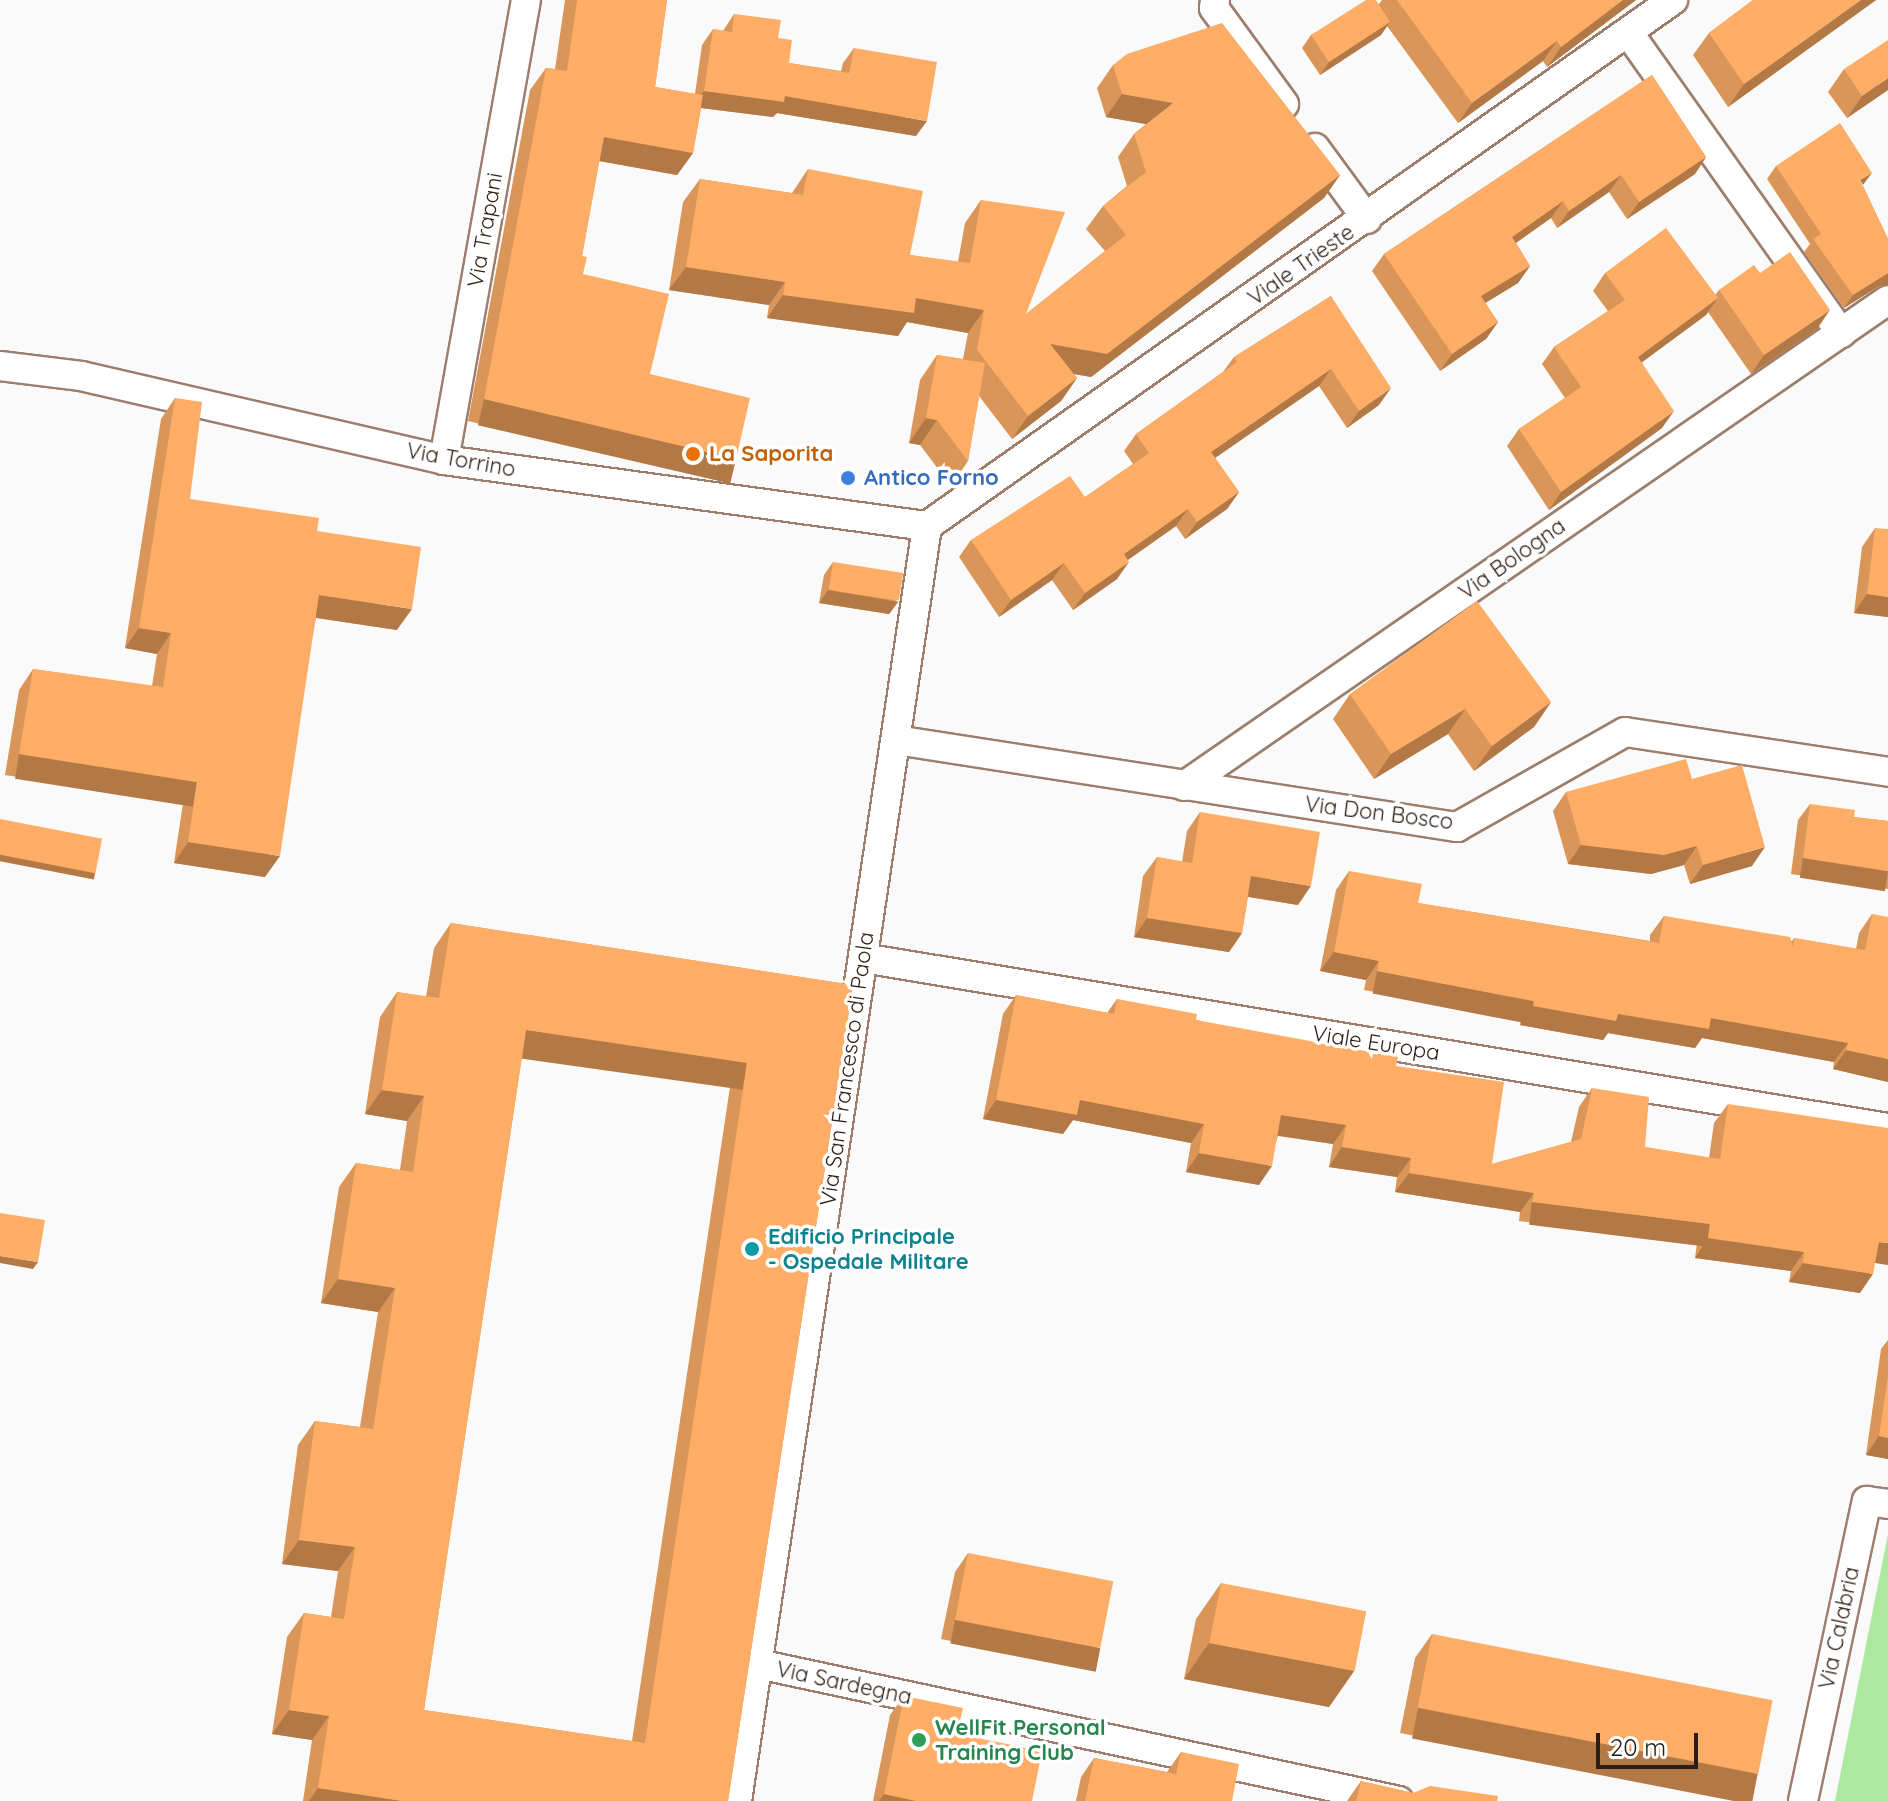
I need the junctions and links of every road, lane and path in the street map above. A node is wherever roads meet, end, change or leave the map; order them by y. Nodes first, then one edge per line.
1 (526, 0) edge
2 (1215, 0) edge
3 (1672, 0) edge
4 (1628, 32) junction
5 (1367, 219) junction
6 (1888, 300) edge
7 (1841, 333) junction
8 (0, 366) edge
9 (444, 460) junction
10 (927, 526) junction
11 (896, 740) junction
12 (1888, 772) edge
13 (1184, 786) junction
14 (863, 958) junction
15 (1888, 1128) edge
16 (1877, 1503) edge
17 (758, 1664) junction
18 (1320, 1793) edge
19 (737, 1801) edge
20 (1399, 1801) edge
21 (1803, 1801) edge

1 - 9 street, Via Trapani
2 - 5 street
3 - 4 street, Viale Trieste
4 - 5 street, Viale Trieste
4 - 7 street
5 - 10 street, Viale Trieste
6 - 7 street, Via Bologna
7 - 13 street, Via Bologna
8 - 9 street, Via Torrino
9 - 10 street, Via Torrino
10 - 11 street, Via San Francesco di Paola
11 - 13 street, Via Don Bosco
11 - 14 street, Via San Francesco di Paola
12 - 13 street, Via Don Bosco
14 - 15 street, Viale Europa
14 - 17 street, Via San Francesco di Paola
16 - 21 street, Via Calabria
17 - 18 street, Via Sardegna
17 - 19 street, Via San Francesco di Paola
18 - 20 street, Via Sardegna

